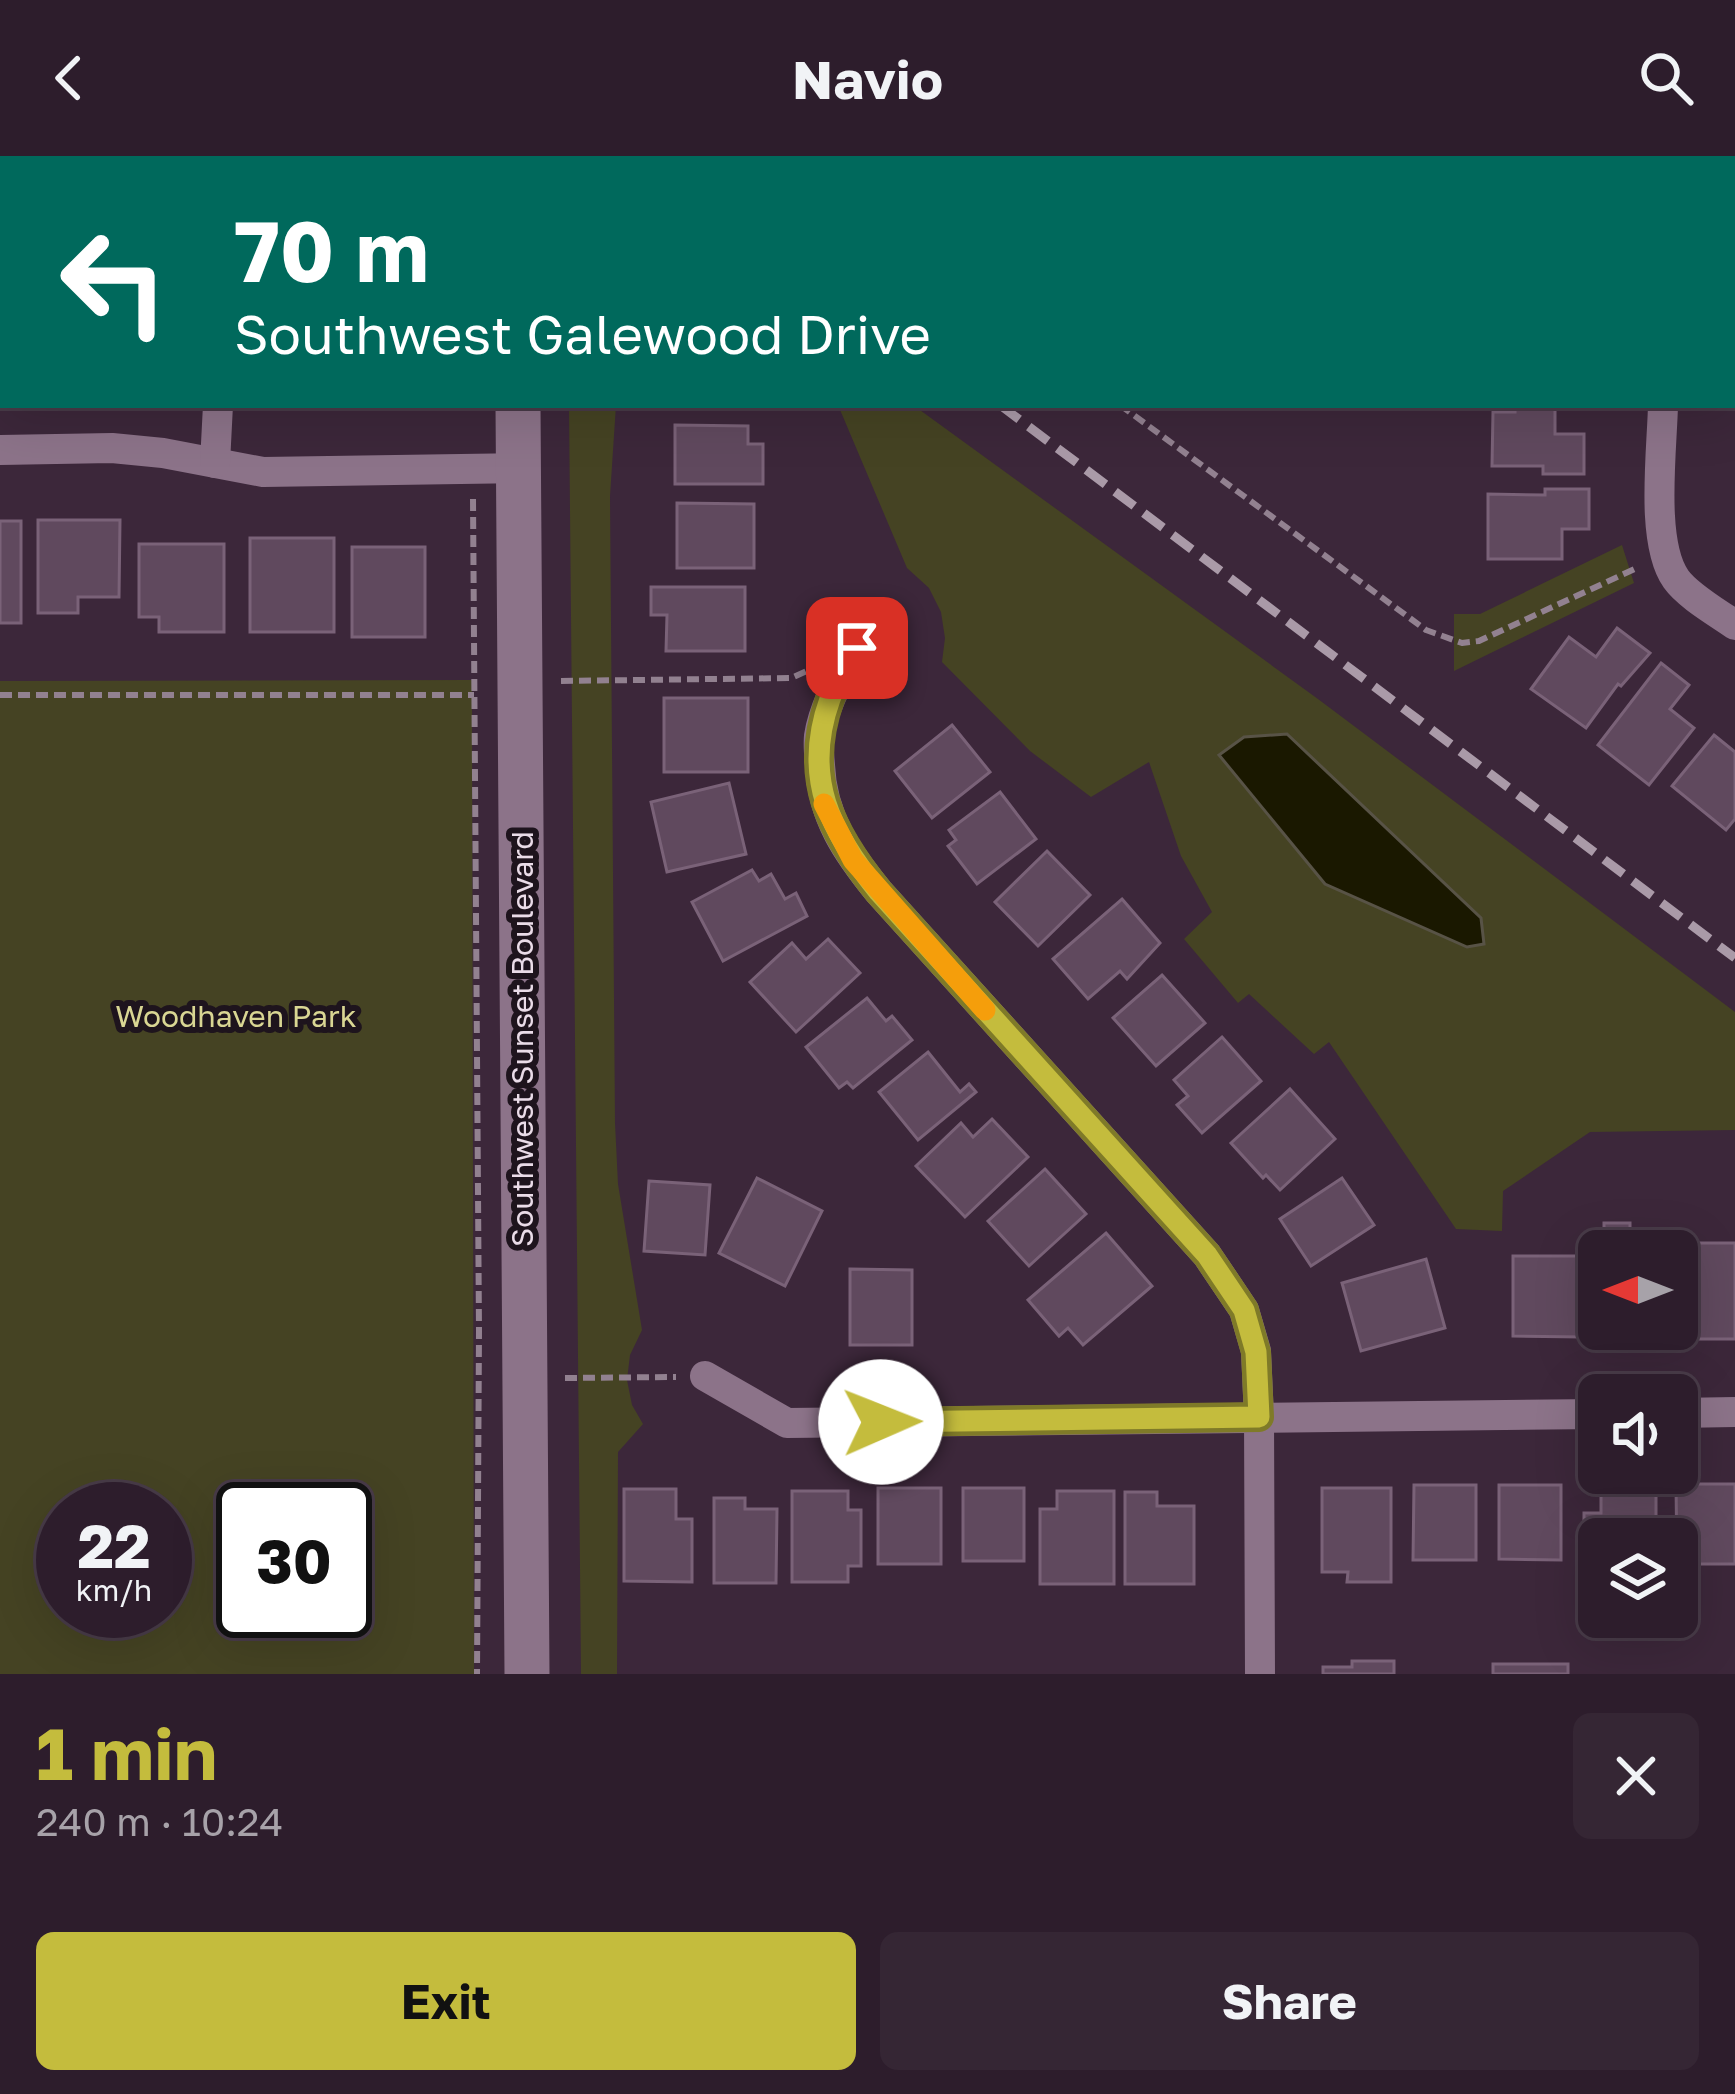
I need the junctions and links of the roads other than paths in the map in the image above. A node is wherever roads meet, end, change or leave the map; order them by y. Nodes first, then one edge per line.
1 (218, 408) edge
2 (518, 408) edge
3 (1663, 408) edge
4 (0, 449) edge
5 (215, 464) junction
6 (519, 468) junction
7 (1735, 626) edge
8 (857, 648) road end
9 (705, 1376) road end
10 (1735, 1412) edge
11 (1698, 1413) edge
12 (1578, 1414) edge
13 (1259, 1417) junction
14 (527, 1674) edge
15 (1260, 1674) edge

1 - 5 street
2 - 6 main road, Southwest Sunset Boulevard
3 - 7 street
4 - 5 street
5 - 6 street
6 - 14 main road, Southwest Sunset Boulevard
8 - 13 street
9 - 13 street
10 - 11 street
12 - 13 street
13 - 15 street

